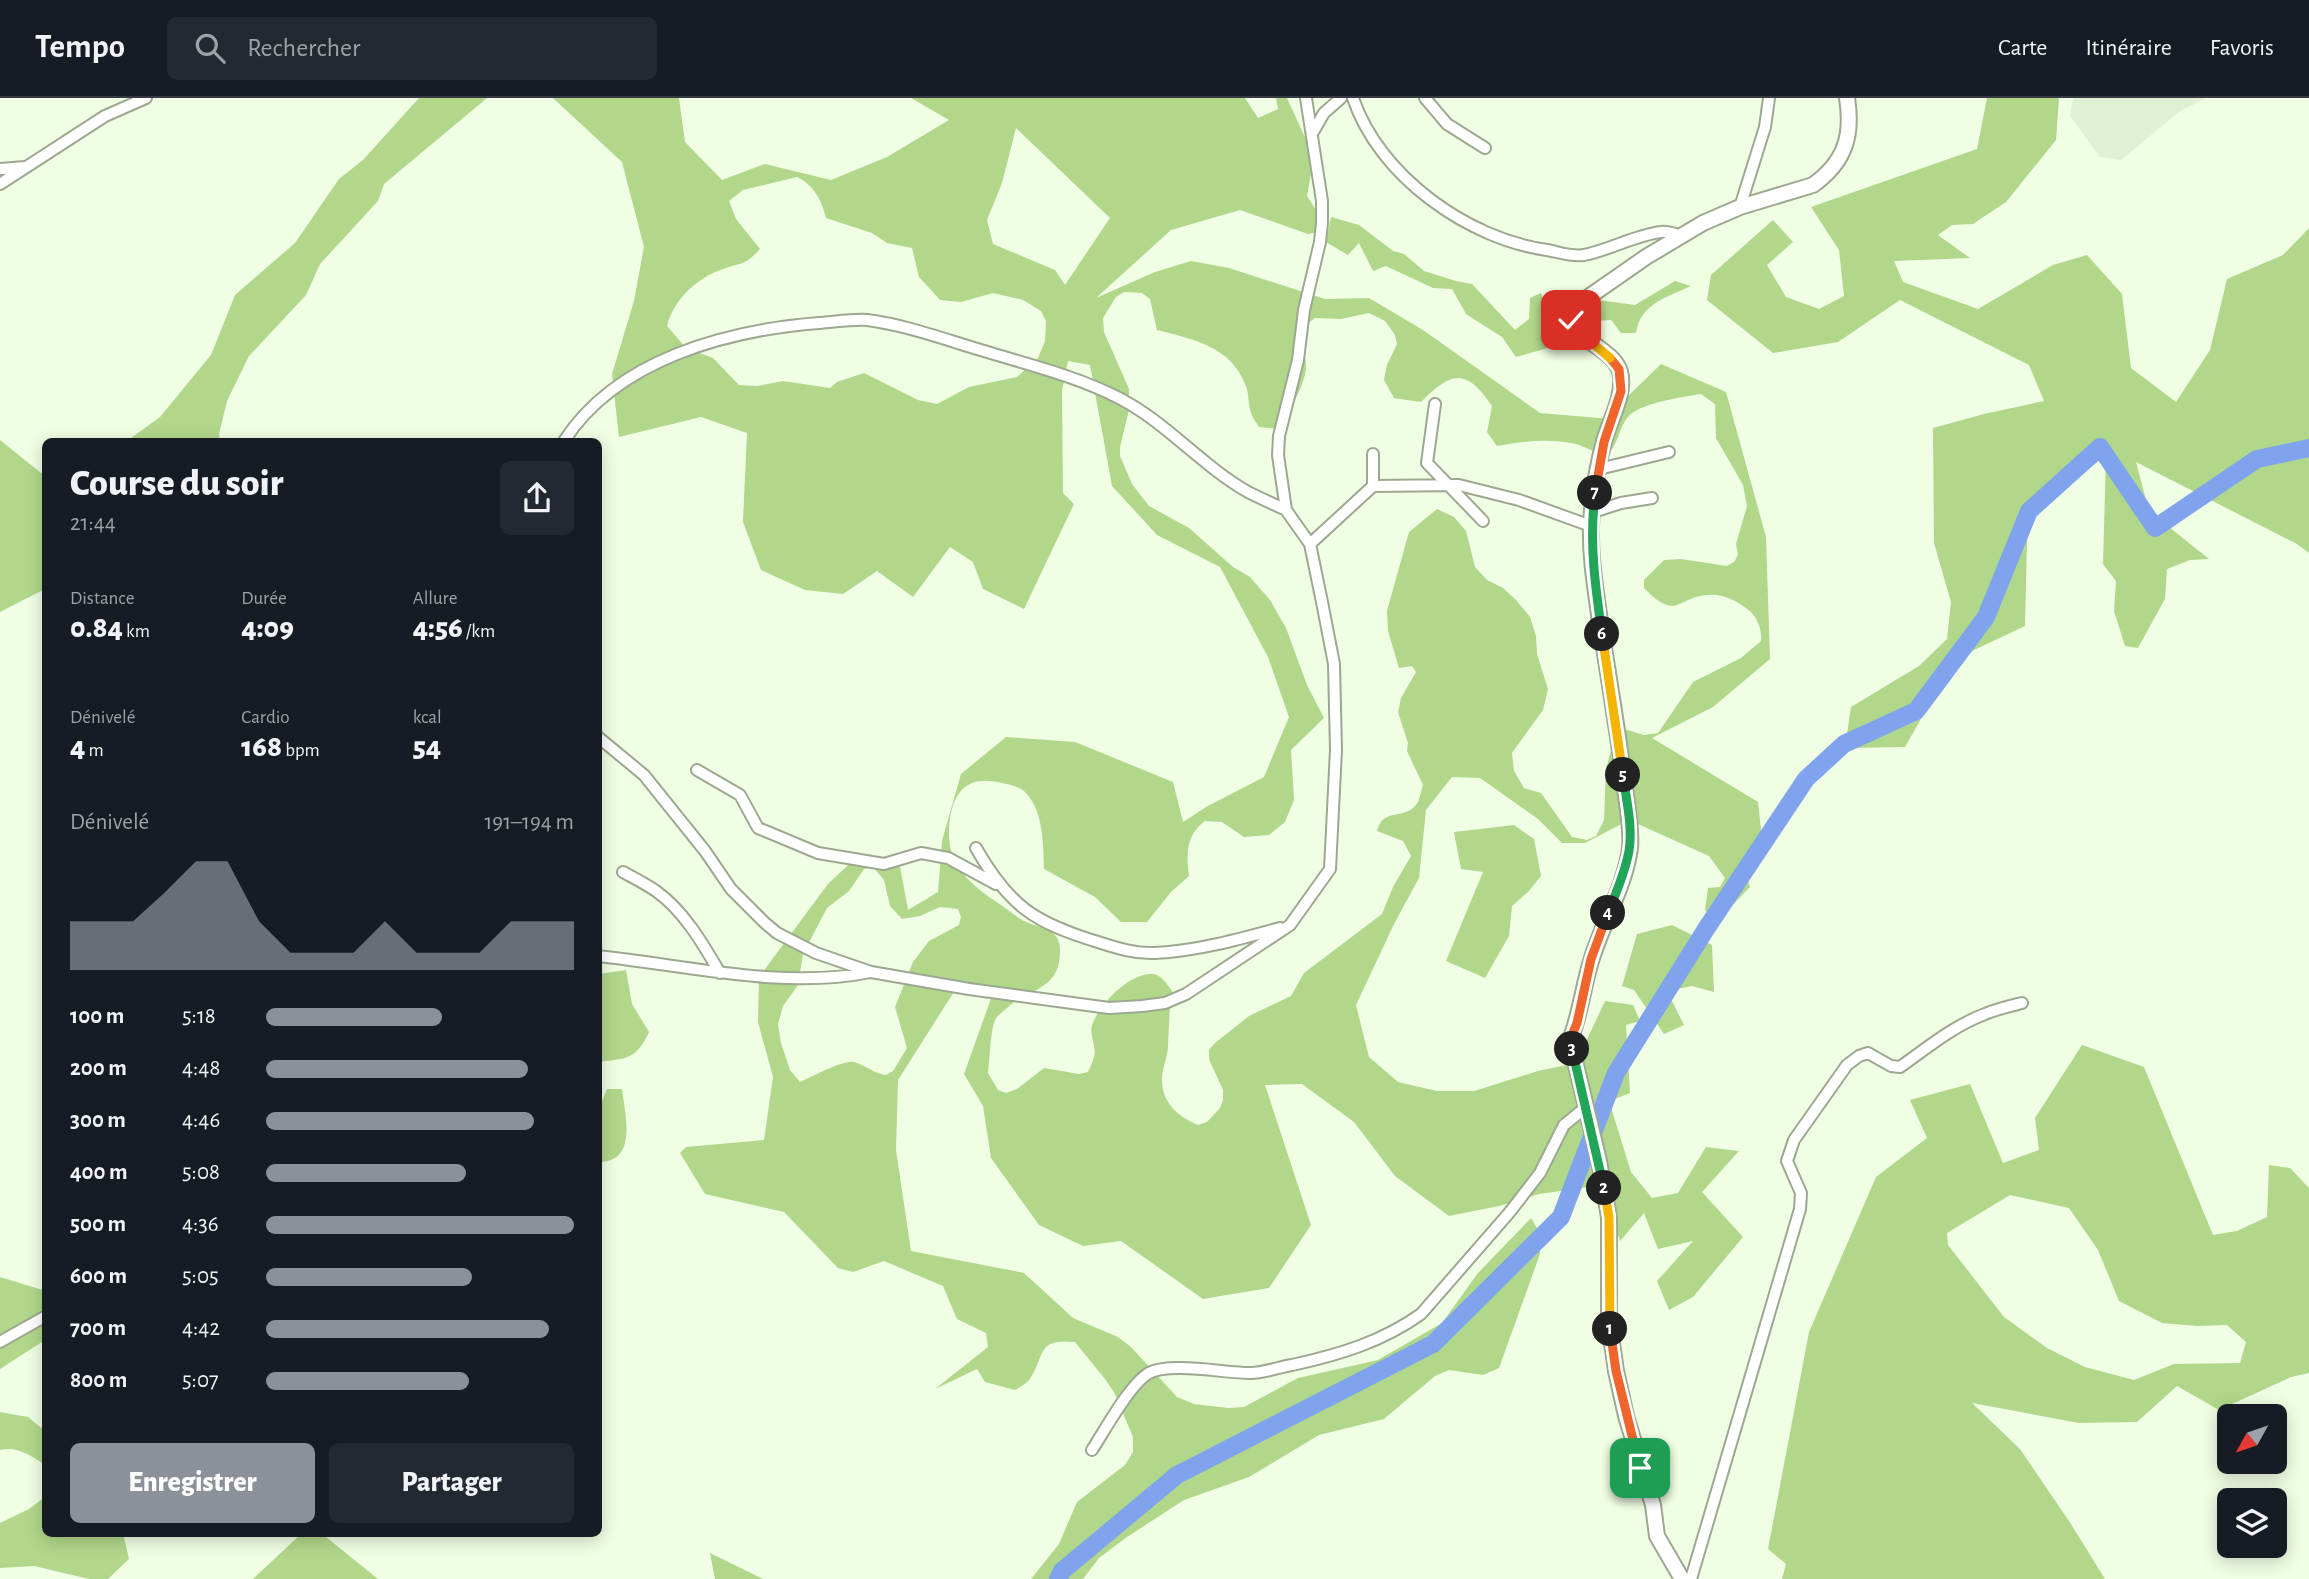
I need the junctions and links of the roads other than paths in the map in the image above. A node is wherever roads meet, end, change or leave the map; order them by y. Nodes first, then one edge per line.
1 (146, 98) edge
2 (1306, 98) edge
3 (1341, 98) edge
4 (1353, 98) edge
5 (1425, 98) edge
6 (1769, 98) edge
7 (1847, 98) edge
8 (1313, 132) junction
9 (1485, 148) dead end
10 (27, 167) junction
11 (0, 169) edge
12 (0, 184) edge
13 (1740, 207) junction
14 (1682, 236) junction
15 (1435, 404) dead end
16 (566, 438) edge
17 (1669, 452) dead end
18 (1373, 454) dead end
19 (1599, 469) junction
20 (1445, 484) junction
21 (1373, 486) junction
22 (1652, 498) dead end
23 (1286, 510) junction
24 (1592, 519) junction
25 (1483, 521) dead end
26 (1310, 544) junction
27 (602, 740) edge
28 (697, 769) dead end
29 (976, 848) dead end
30 (622, 872) dead end
31 (1002, 887) junction
32 (1290, 925) junction
33 (602, 957) edge
34 (871, 972) junction
35 (720, 973) junction
36 (2022, 1003) dead end
37 (1586, 1108) junction
38 (42, 1318) edge
39 (0, 1342) edge
40 (1092, 1450) dead end
41 (1682, 1579) edge
42 (1691, 1579) edge

1 - 10 street
2 - 8 street
3 - 8 street
4 - 14 street
5 - 9 street
6 - 13 street
7 - 13 street
8 - 23 street
10 - 11 street
10 - 12 street
13 - 14 street
14 - 19 street
15 - 20 street
16 - 23 street
17 - 19 street
18 - 21 street
19 - 24 street
20 - 21 street
20 - 24 street
20 - 25 street
21 - 26 street
22 - 24 street
23 - 26 street
24 - 37 street
26 - 32 street
27 - 34 street
28 - 31 street
29 - 31 street
30 - 35 street
31 - 32 street
32 - 34 street
33 - 35 street
34 - 35 street
36 - 42 street
37 - 40 street
37 - 41 street
38 - 39 street

